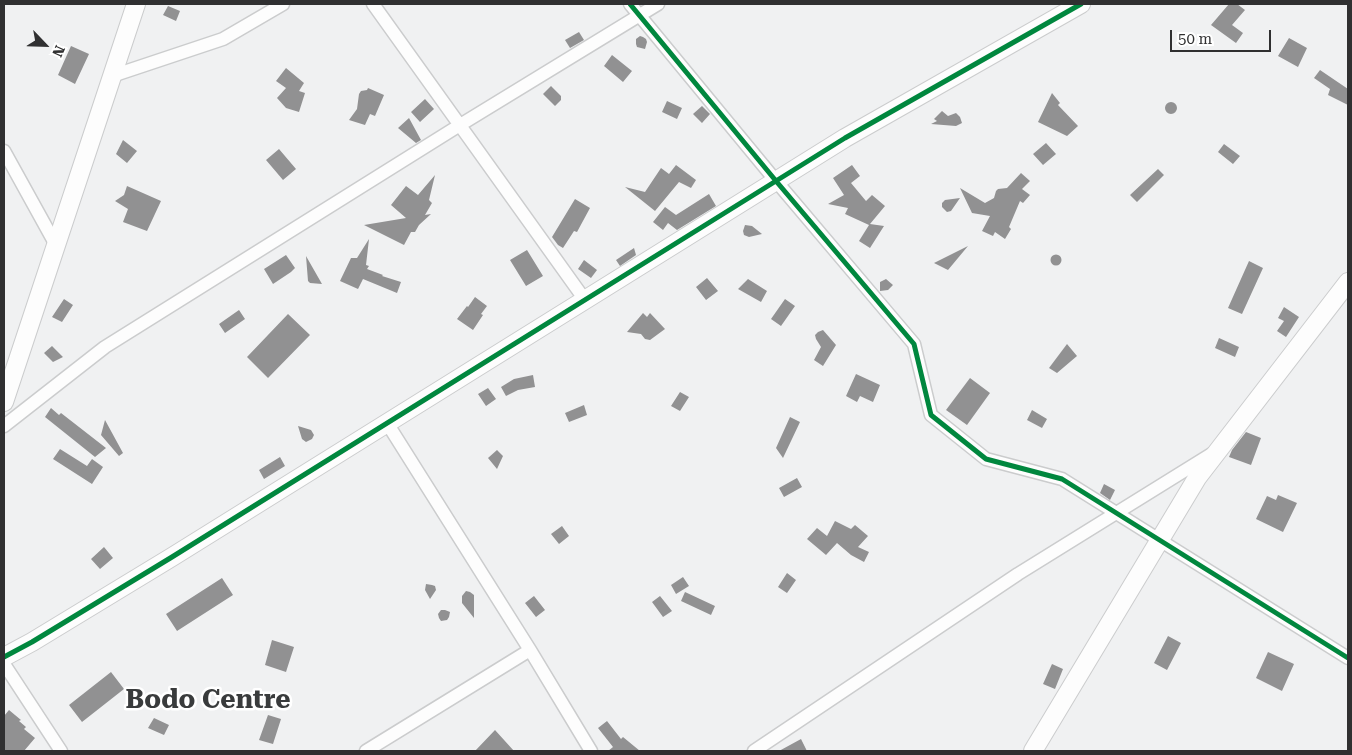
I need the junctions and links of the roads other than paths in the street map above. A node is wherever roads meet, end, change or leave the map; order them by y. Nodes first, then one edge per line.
1 (136, 4) edge
2 (283, 4) edge
3 (373, 4) edge
4 (630, 4) edge
5 (658, 4) edge
6 (1082, 4) edge
7 (640, 15) junction
8 (112, 76) junction
9 (460, 125) junction
10 (4, 151) edge
11 (776, 181) junction
12 (56, 244) junction
13 (1348, 282) edge
14 (585, 300) junction
15 (4, 402) edge
16 (387, 423) junction
17 (4, 426) edge
18 (1219, 449) junction
19 (1116, 513) junction
20 (1159, 540) junction
21 (530, 650) junction
22 (4, 657) edge
23 (1348, 658) edge
24 (4, 664) edge
25 (61, 751) edge
26 (366, 751) edge
27 (591, 751) edge
28 (754, 751) edge
29 (1033, 751) edge

1 - 8 street
2 - 8 street
3 - 9 street
4 - 7 street
5 - 7 street
6 - 11 street
7 - 9 street
7 - 11 street
8 - 12 street
9 - 14 street
9 - 17 street
10 - 12 street
11 - 14 street
11 - 19 street
12 - 15 street
13 - 18 street
14 - 16 street
16 - 21 street
16 - 22 street
18 - 19 street
18 - 20 street
19 - 20 street
19 - 28 street
20 - 23 street
20 - 29 street
21 - 26 street
21 - 27 street
24 - 25 street

